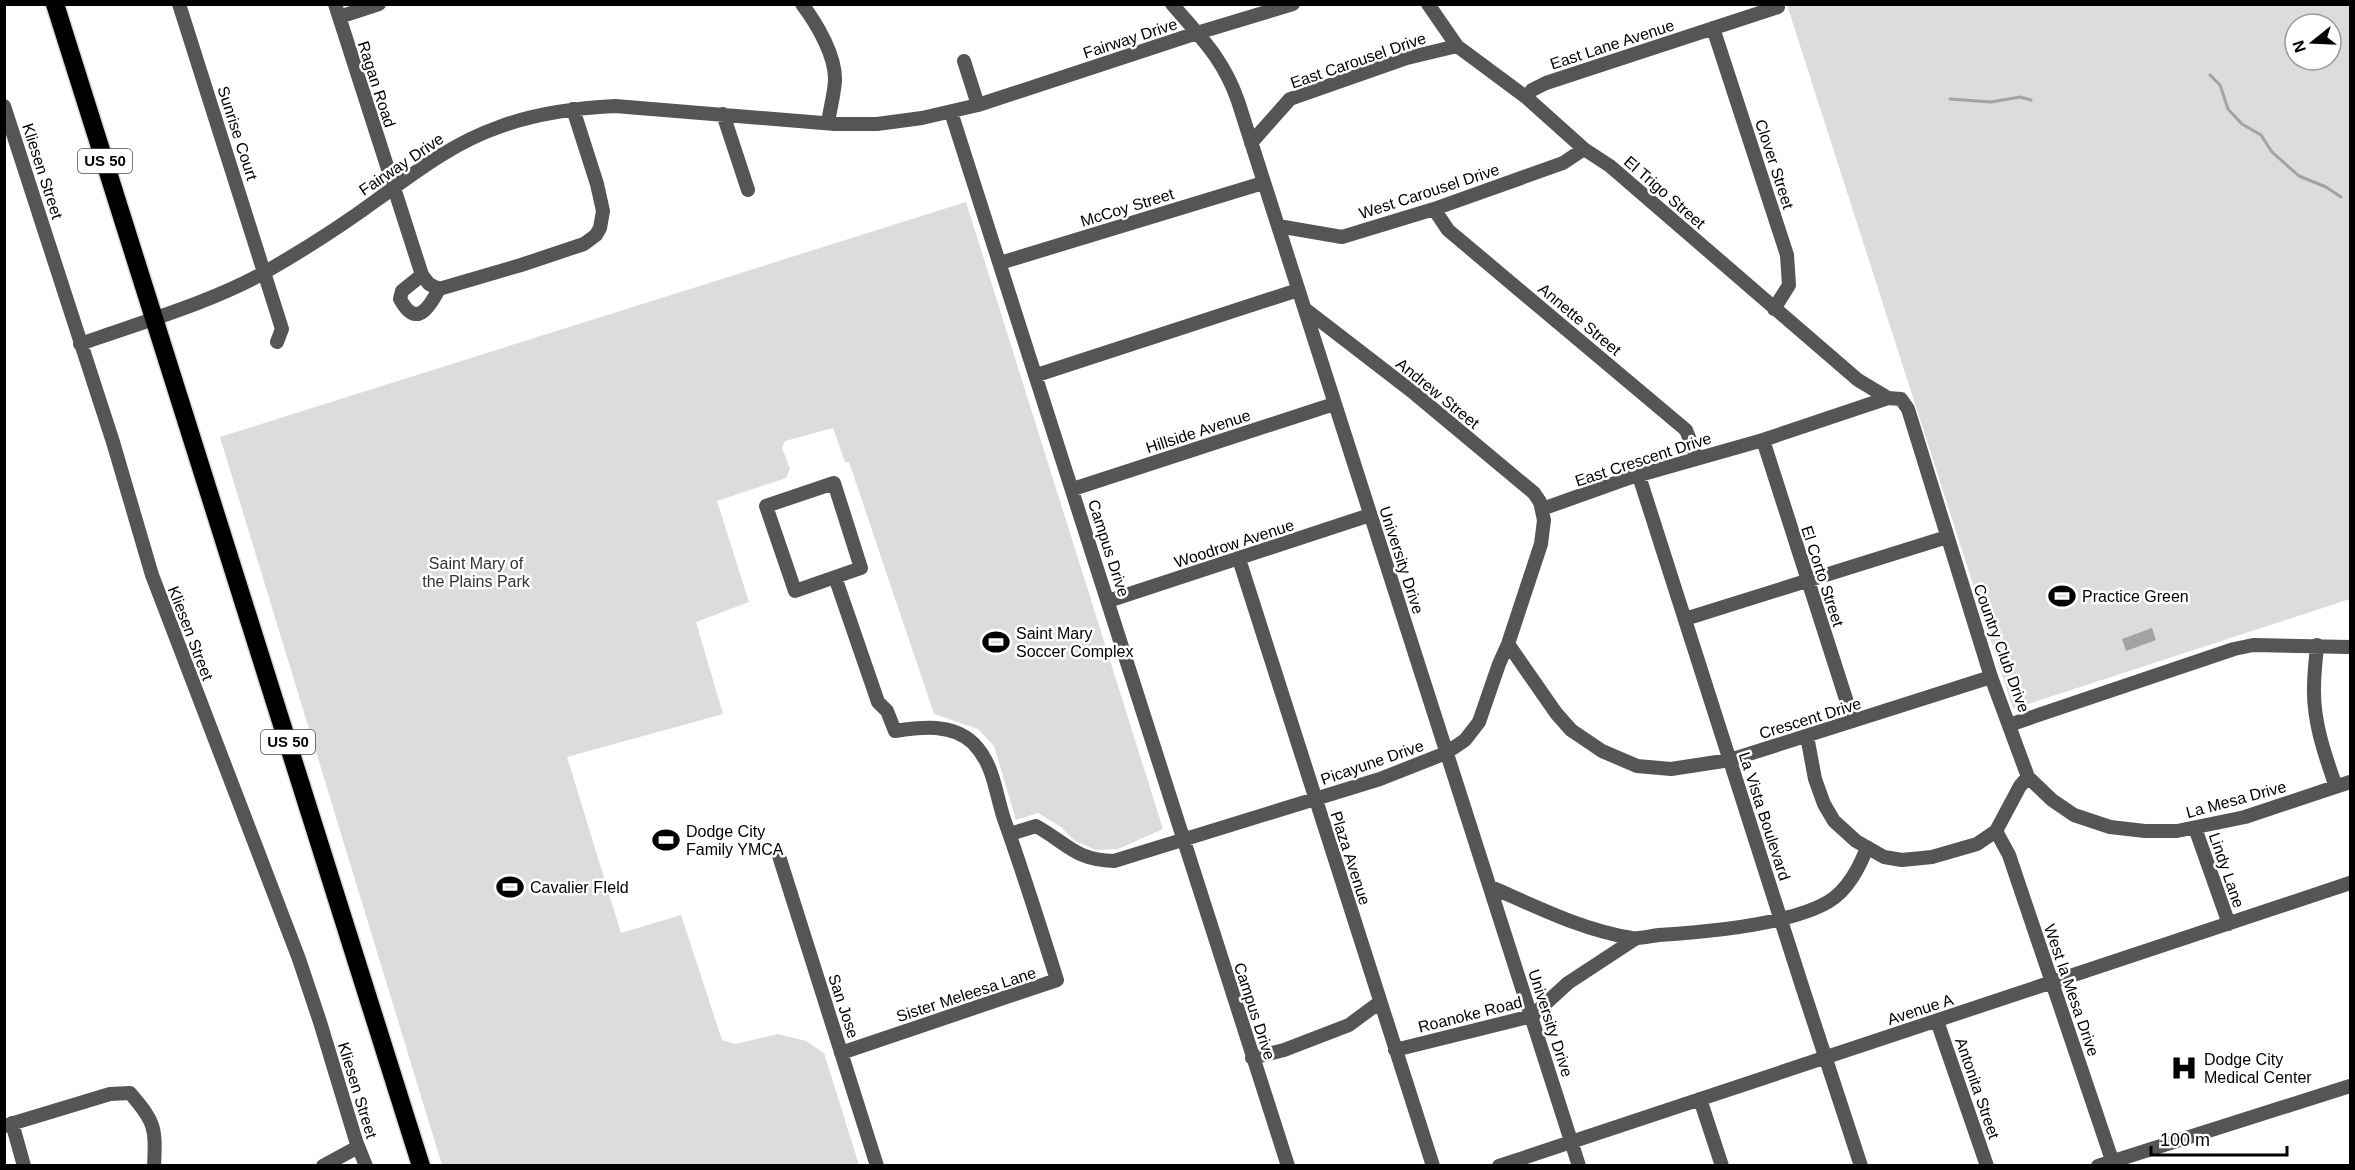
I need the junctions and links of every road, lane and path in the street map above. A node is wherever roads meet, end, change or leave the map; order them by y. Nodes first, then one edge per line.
1 (55, 4) edge
2 (179, 4) edge
3 (379, 4) edge
4 (802, 4) edge
5 (1172, 4) edge
6 (1293, 4) edge
7 (1428, 4) edge
8 (1778, 7) dead end
9 (1272, 8) edge
10 (337, 11) edge
11 (1713, 28) junction
12 (1197, 33) junction
13 (1457, 46) junction
14 (964, 61) dead end
15 (1527, 98) junction
16 (978, 105) junction
17 (4, 106) edge
18 (573, 110) junction
19 (951, 112) junction
20 (723, 114) junction
21 (828, 123) junction
22 (1251, 143) junction
23 (1584, 149) junction
24 (1263, 183) junction
25 (393, 187) junction
26 (748, 190) dead end
27 (1434, 209) junction
28 (1278, 226) junction
29 (1000, 263) junction
30 (265, 272) junction
31 (422, 275) junction
32 (439, 289) junction
33 (1298, 290) junction
34 (1305, 309) junction
35 (1774, 309) junction
36 (154, 318) junction
37 (277, 342) dead end
38 (80, 344) junction
39 (1037, 375) junction
40 (1888, 398) junction
41 (1334, 404) junction
42 (1763, 440) junction
43 (1697, 458) junction
44 (1639, 476) junction
45 (1073, 489) junction
46 (1542, 509) junction
47 (1370, 515) junction
48 (1947, 537) junction
49 (1239, 559) junction
50 (835, 577) junction
51 (1807, 581) junction
52 (1108, 601) junction
53 (1685, 619) junction
54 (1508, 644) junction
55 (2317, 645) junction
56 (2350, 647) edge
57 (1991, 677) junction
58 (1853, 722) junction
59 (2009, 725) junction
60 (1807, 736) junction
61 (1446, 753) junction
62 (1730, 760) junction
63 (2028, 777) junction
64 (2350, 782) edge
65 (2336, 787) junction
66 (1314, 799) junction
67 (2195, 828) junction
68 (1996, 831) junction
69 (1010, 834) junction
70 (1184, 841) junction
71 (1867, 847) junction
72 (779, 856) dead end
73 (2350, 883) edge
74 (1491, 887) junction
75 (1780, 919) junction
76 (2229, 924) junction
77 (1635, 939) junction
78 (2052, 982) junction
79 (1380, 1002) junction
80 (1532, 1016) junction
81 (1937, 1021) junction
82 (1395, 1050) junction
83 (841, 1053) junction
84 (1252, 1058) junction
85 (1826, 1058) junction
86 (2350, 1086) edge
87 (1700, 1099) junction
88 (8, 1124) edge
89 (1572, 1142) junction
90 (358, 1147) junction
91 (2112, 1160) junction
92 (2136, 1160) edge
93 (1501, 1165) edge
94 (24, 1166) edge
95 (154, 1166) edge
96 (323, 1166) edge
97 (366, 1166) edge
98 (421, 1166) edge
99 (877, 1166) edge
100 (1288, 1166) edge
101 (1433, 1166) edge
102 (1579, 1166) edge
103 (1722, 1166) edge
104 (1861, 1166) edge
105 (1987, 1166) edge
106 (2098, 1166) edge

1 - 36 highway, US 50
2 - 30 street, Sunrise Court
3 - 10 street
4 - 21 street
5 - 12 street, University Drive
6 - 9 street, Fairway Drive
7 - 13 street, El Trigo Street
8 - 11 street, East Lane Avenue
9 - 12 street, Fairway Drive
10 - 25 street, Ragan Road
11 - 15 street, East Lane Avenue
11 - 35 street, Clover Street
12 - 16 street, Fairway Drive
12 - 22 street, University Drive
13 - 15 street, El Trigo Street
13 - 22 street, East Carousel Drive
14 - 16 street
15 - 23 street, El Trigo Street
16 - 19 street, Fairway Drive
17 - 38 street, Kliesen Street
18 - 20 street, Fairway Drive
18 - 25 street, Fairway Drive
18 - 32 street
19 - 21 street, Fairway Drive
19 - 29 street, Campus Drive
20 - 21 street, Fairway Drive
20 - 26 street
22 - 24 street, University Drive
23 - 27 street, West Carousel Drive
23 - 35 street, El Trigo Street
24 - 28 street, University Drive
24 - 29 street, McCoy Street
25 - 30 street, Fairway Drive
25 - 31 street, Ragan Road
27 - 28 street, West Carousel Drive
27 - 43 street, Annette Street
28 - 33 street, University Drive
29 - 39 street, Campus Drive
30 - 36 street, Fairway Drive
30 - 37 street, Sunrise Court
31 - 32 street
31 - 32 street
33 - 34 street, University Drive
33 - 39 street
34 - 41 street, University Drive
34 - 46 street, Andrew Street
35 - 40 street, El Trigo Street
36 - 38 street, Fairway Drive
36 - 98 highway, US 50
38 - 90 street, Kliesen Street
39 - 45 street, Campus Drive
40 - 42 street, East Crescent Drive
40 - 48 street, Country Club Drive
41 - 45 street, Hillside Avenue
41 - 47 street, University Drive
42 - 43 street, East Crescent Drive
42 - 51 street, El Corto Street
43 - 44 street, East Crescent Drive
44 - 46 street, East Crescent Drive
44 - 53 street, La Vista Boulevard
45 - 52 street, Campus Drive
46 - 54 street
47 - 49 street, Woodrow Avenue
47 - 61 street, University Drive
48 - 51 street
48 - 57 street, Country Club Drive
49 - 52 street, Woodrow Avenue
49 - 66 street, Plaza Avenue
50 - 50 street
50 - 69 street, Sister Meleesa Lane
51 - 53 street
51 - 58 street, El Corto Street
52 - 70 street, Campus Drive
53 - 62 street, La Vista Boulevard
54 - 61 street, Picayune Drive
54 - 62 street, Crescent Drive
55 - 56 street, Country Club Drive
55 - 59 street, Country Club Drive
55 - 65 street
57 - 58 street, Crescent Drive
57 - 59 street, Country Club Drive
58 - 60 street, Crescent Drive
59 - 63 street
60 - 62 street, Crescent Drive
60 - 71 street
61 - 66 street, Picayune Drive
61 - 74 street, University Drive
62 - 75 street, La Vista Boulevard
63 - 67 street, La Mesa Drive
63 - 68 street
64 - 65 street, La Mesa Drive
65 - 67 street, La Mesa Drive
66 - 70 street, Picayune Drive
66 - 79 street, Plaza Avenue
67 - 76 street, Lindy Lane
68 - 71 street
68 - 78 street, West la Mesa Drive
69 - 70 street
69 - 83 street, Sister Meleesa Lane
70 - 84 street, Campus Drive
71 - 75 street, Roanoke Road
72 - 83 street, San Jose
73 - 76 street, Avenue A
74 - 77 street, Roanoke Road
74 - 80 street, University Drive
75 - 77 street, Roanoke Road
75 - 85 street, La Vista Boulevard
76 - 78 street, Avenue A
77 - 80 street, Roanoke Road
78 - 81 street, Avenue A
78 - 91 street, West la Mesa Drive
79 - 82 street, Plaza Avenue
79 - 84 street
80 - 82 street, Roanoke Road
80 - 89 street, University Drive
81 - 85 street, Avenue A
81 - 105 street, Antonita Street
82 - 101 street, Plaza Avenue
83 - 99 street, San Jose
84 - 100 street, Campus Drive
85 - 87 street, Avenue A
85 - 104 street, La Vista Boulevard
86 - 92 street
87 - 89 street, Avenue A
87 - 103 street
88 - 94 street
88 - 95 street
89 - 93 street, Avenue A
89 - 102 street, University Drive
90 - 96 street
90 - 97 street, Kliesen Street
91 - 92 street
91 - 106 street

